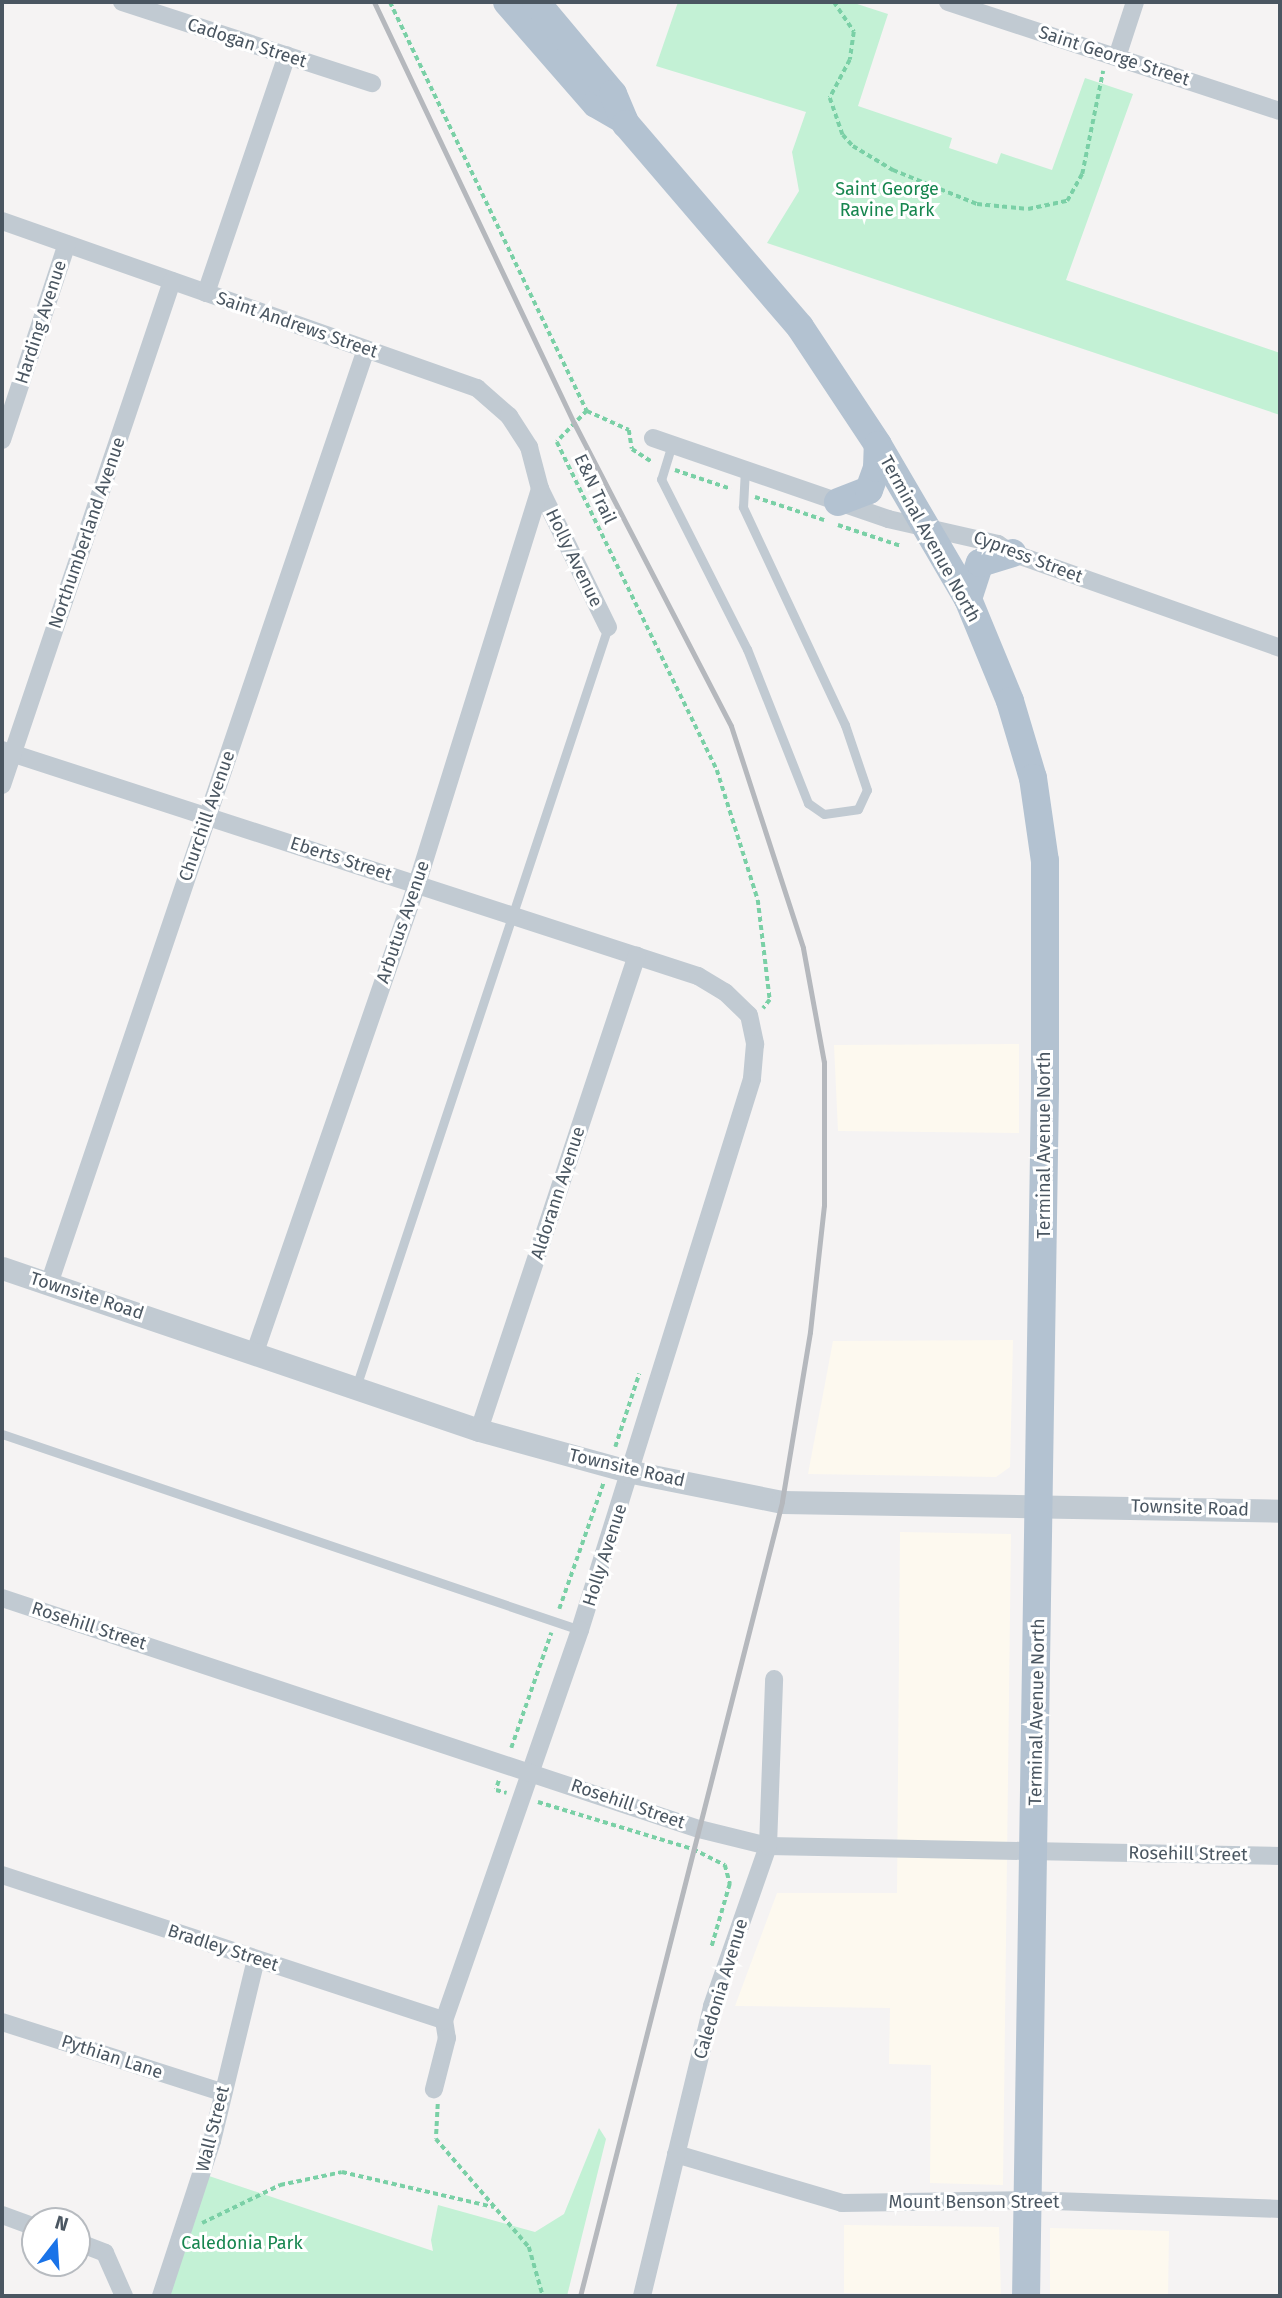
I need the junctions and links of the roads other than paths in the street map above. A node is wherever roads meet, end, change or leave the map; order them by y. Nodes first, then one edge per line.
1 (122, 2) edge
2 (507, 2) edge
3 (536, 2) edge
4 (948, 2) edge
5 (1135, 2) edge
6 (286, 55) junction
7 (1112, 55) junction
8 (372, 83) dead end
9 (1280, 111) edge
10 (624, 120) junction
11 (2, 221) edge
12 (67, 244) junction
13 (172, 281) junction
14 (206, 293) junction
15 (366, 349) junction
16 (653, 438) dead end
17 (2, 440) edge
18 (672, 444) junction
19 (878, 445) junction
20 (745, 470) junction
21 (540, 489) junction
22 (838, 502) junction
23 (926, 526) junction
24 (1012, 553) junction
25 (968, 599) junction
26 (608, 627) joint
27 (1280, 648) edge
28 (7, 751) edge
29 (2, 785) edge
30 (207, 816) junction
31 (417, 884) junction
32 (512, 915) junction
33 (637, 956) junction
34 (755, 1013) joint
35 (2, 1268) edge
36 (49, 1284) junction
37 (255, 1352) junction
38 (356, 1387) junction
39 (479, 1430) junction
40 (2, 1434) edge
41 (632, 1472) junction
42 (1040, 1504) junction
43 (1280, 1511) edge
44 (2, 1598) edge
45 (580, 1630) junction
46 (774, 1679) dead end
47 (530, 1770) junction
48 (768, 1846) junction
49 (1034, 1850) junction
50 (1280, 1856) edge
51 (2, 1875) edge
52 (256, 1959) junction
53 (444, 2020) junction
54 (2, 2022) edge
55 (434, 2089) road end
56 (222, 2092) junction
57 (676, 2154) junction
58 (1025, 2200) junction
59 (1280, 2209) edge
60 (2, 2215) edge
61 (21, 2222) edge
62 (91, 2248) edge
63 (124, 2296) edge
64 (161, 2296) edge
65 (642, 2296) edge
66 (1026, 2296) edge

1 - 6 street, Cadogan Street
2 - 10 main road, Terminal Avenue North
3 - 10 main road, Terminal Avenue North
4 - 7 street, Saint George Street
5 - 7 street
6 - 8 street, Cadogan Street
6 - 14 street
7 - 9 street, Saint George Street
10 - 19 main road, Terminal Avenue North
11 - 12 street, Saint Andrews Street
12 - 13 street, Saint Andrews Street
12 - 17 street, Harding Avenue
13 - 14 street, Saint Andrews Street
13 - 28 street, Northumberland Avenue
14 - 15 street, Saint Andrews Street
15 - 21 street, Saint Andrews Street
15 - 30 street, Churchill Avenue
16 - 18 street, Cypress Street
18 - 20 street, Cypress Street
18 - 20 lane
19 - 22 main road
19 - 23 main road, Terminal Avenue North
20 - 22 street, Cypress Street
21 - 26 street, Holly Avenue
21 - 31 street, Arbutus Avenue
22 - 23 street, Cypress Street
23 - 24 street, Cypress Street
23 - 25 main road, Terminal Avenue North
24 - 25 main road
24 - 27 street, Cypress Street
25 - 42 main road, Terminal Avenue North
26 - 32 lane
28 - 29 street, Northumberland Avenue
28 - 30 street, Eberts Street
30 - 31 street, Eberts Street
30 - 36 street, Churchill Avenue
31 - 32 street, Eberts Street
31 - 37 street, Arbutus Avenue
32 - 33 street, Eberts Street
32 - 38 lane
33 - 34 street, Eberts Street
33 - 39 street, Aldorann Avenue
34 - 41 street, Holly Avenue
35 - 36 street, Townsite Road
36 - 37 street, Townsite Road
37 - 38 street, Townsite Road
38 - 39 street, Townsite Road
39 - 41 street, Townsite Road
40 - 45 lane
41 - 42 street, Townsite Road
41 - 45 street, Holly Avenue
42 - 43 street, Townsite Road
42 - 49 main road, Terminal Avenue North
44 - 47 street, Rosehill Street
45 - 47 street, Holly Avenue
46 - 48 street, Caledonia Avenue
47 - 48 street, Rosehill Street
47 - 53 street, Holly Avenue
48 - 49 street, Rosehill Street
48 - 57 street, Caledonia Avenue
49 - 50 street, Rosehill Street
49 - 58 main road, Terminal Avenue North
51 - 52 street, Bradley Street
52 - 53 street, Bradley Street
52 - 56 street, Wall Street
53 - 55 street, Holly Avenue
54 - 56 street, Pythian Lane
56 - 64 street, Wall Street
57 - 58 street, Mount Benson Street
57 - 65 street, Caledonia Avenue
58 - 59 street, Mount Benson Street
58 - 66 main road, Terminal Avenue North
60 - 61 street
62 - 63 street

